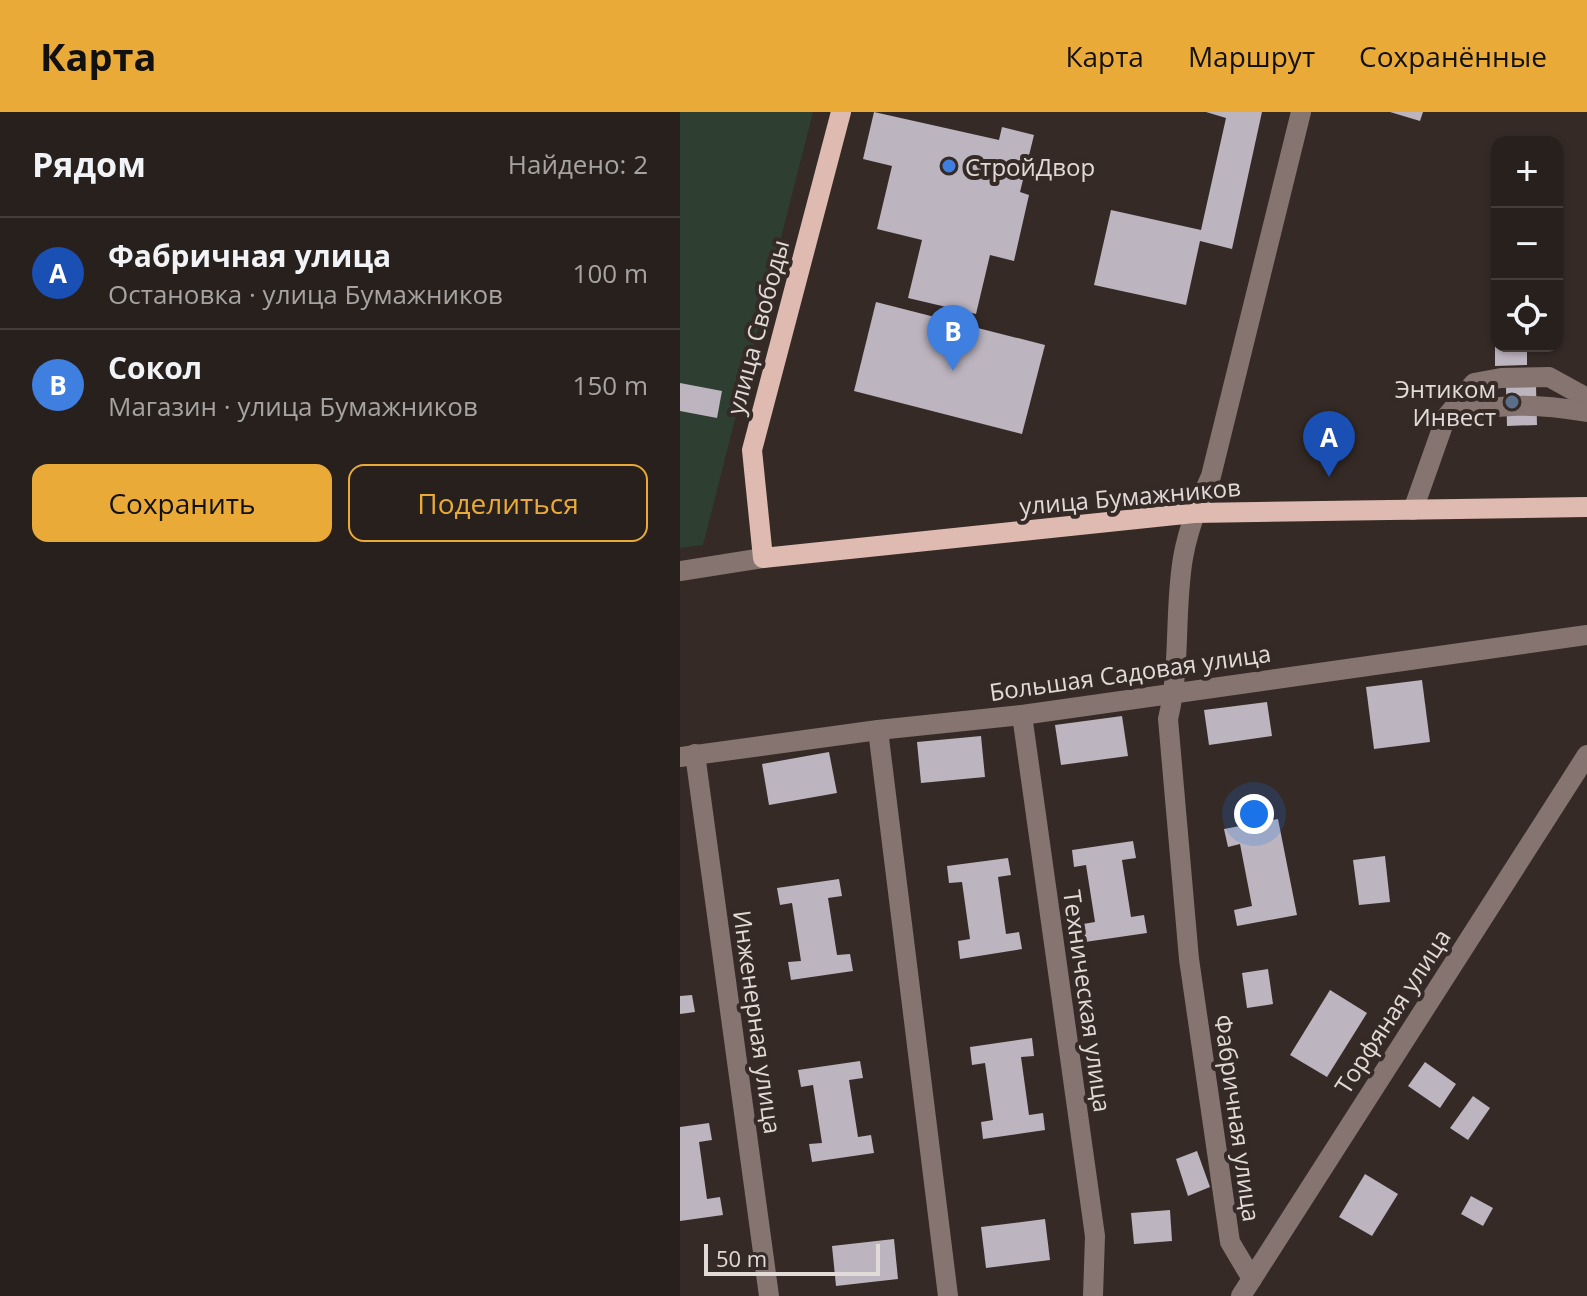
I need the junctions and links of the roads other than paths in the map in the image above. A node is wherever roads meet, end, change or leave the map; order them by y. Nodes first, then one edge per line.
1 (841, 112) edge
2 (1301, 112) edge
3 (1587, 398) edge
4 (1587, 412) edge
5 (1446, 417) junction
6 (1587, 507) edge
7 (1413, 510) junction
8 (1194, 513) junction
9 (763, 558) junction
10 (680, 571) edge
11 (1587, 635) edge
12 (1174, 693) junction
13 (1022, 715) junction
14 (878, 730) junction
15 (688, 755) edge
16 (1587, 755) edge
17 (1247, 1287) edge
18 (769, 1296) edge
19 (948, 1296) edge
20 (1093, 1296) edge

1 - 9 main road, улица Свободы
2 - 8 street, Фабричная улица
3 - 5 street
4 - 5 street
5 - 7 street
6 - 7 main road, улица Бумажников
7 - 8 main road, улица Бумажников
8 - 9 main road, улица Бумажников
8 - 12 street, Фабричная улица
9 - 10 street, улица Бумажников
11 - 12 street, Большая Садовая улица
12 - 13 street, Большая Садовая улица
12 - 17 street, Фабричная улица
13 - 14 street, Большая Садовая улица
13 - 20 street, Техническая улица
14 - 15 street, Большая Садовая улица
14 - 19 street
15 - 18 street, Инженерная улица
16 - 17 street, Торфяная улица

